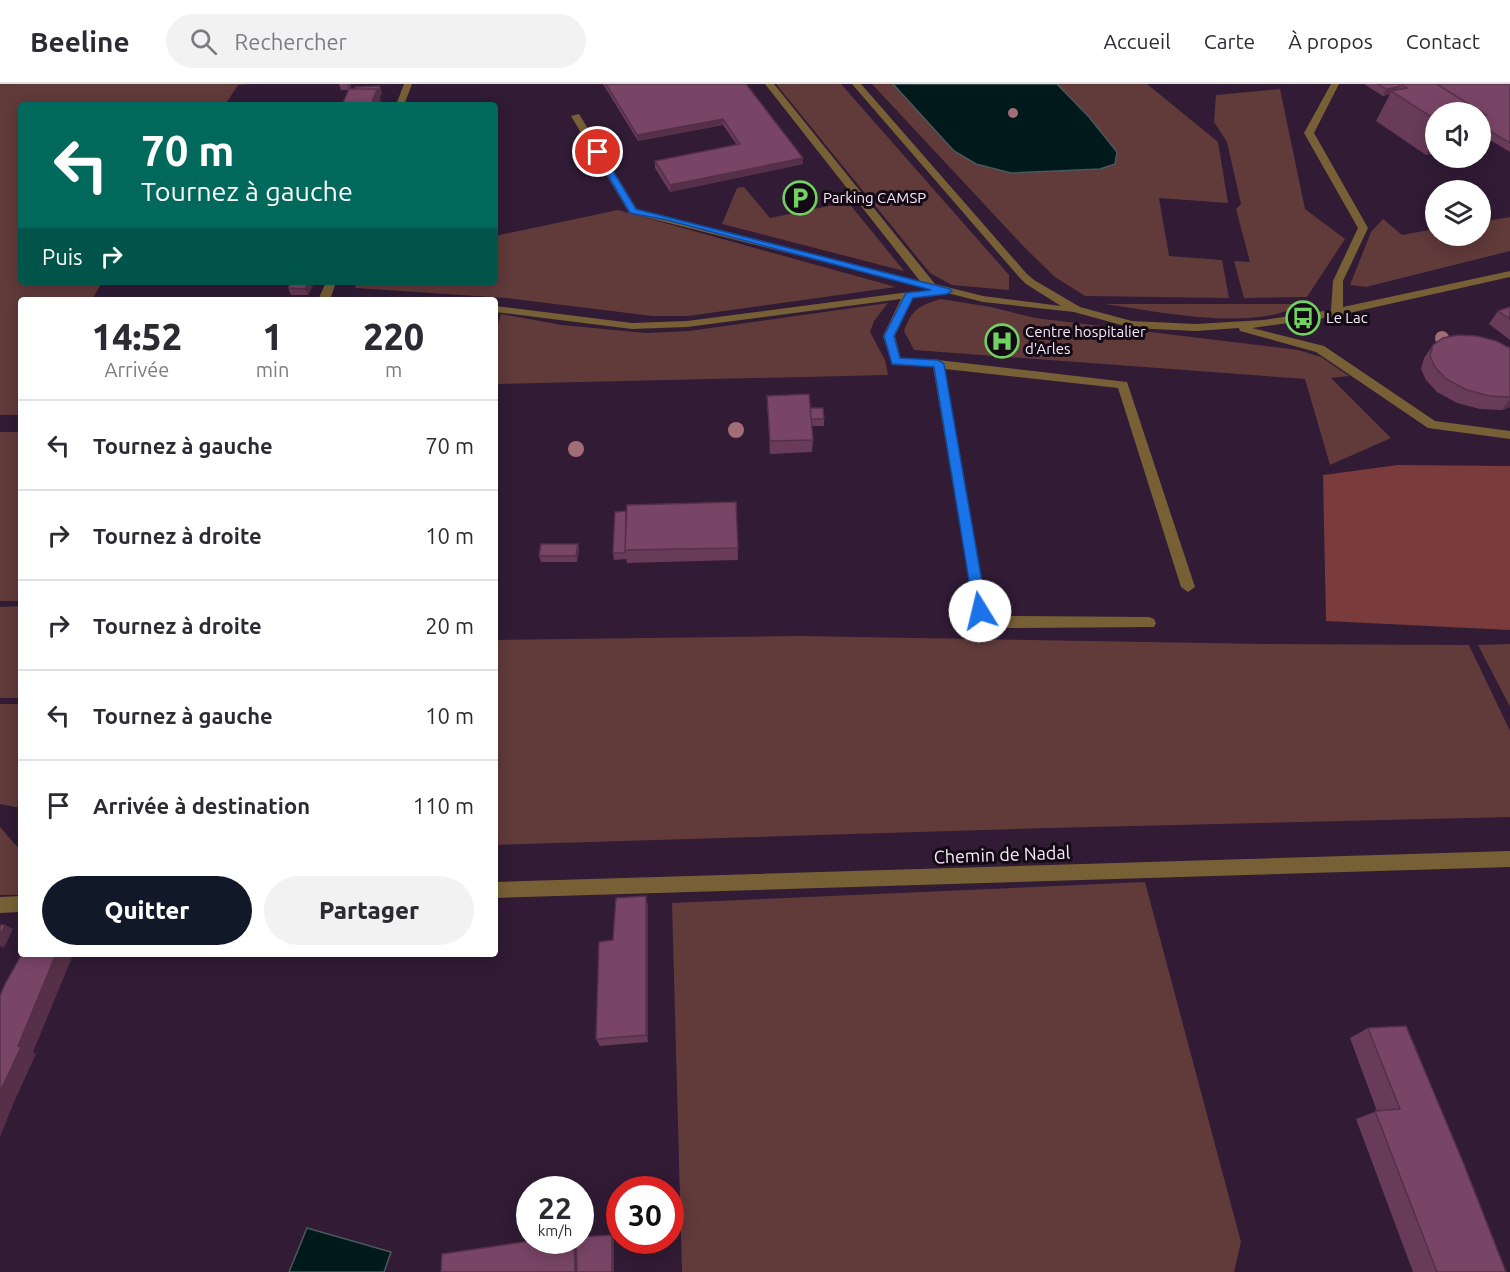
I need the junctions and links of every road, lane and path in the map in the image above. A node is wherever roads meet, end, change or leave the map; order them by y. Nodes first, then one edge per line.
1 (408, 84) edge
2 (769, 84) edge
3 (856, 84) edge
4 (1335, 84) edge
5 (401, 102) edge
6 (576, 116) dead end
7 (1510, 274) edge
8 (931, 287) junction
9 (947, 291) junction
10 (909, 295) junction
11 (498, 309) edge
12 (1076, 311) junction
13 (1337, 311) junction
14 (1238, 328) junction
15 (938, 364) junction
16 (1510, 435) edge
17 (1188, 587) dead end
18 (1149, 623) dead end
19 (1510, 859) edge
20 (498, 890) edge
21 (18, 904) edge
22 (0, 905) edge

1 - 5 street
2 - 8 street
3 - 12 street
4 - 13 street
6 - 8 street
7 - 13 street
8 - 9 street
9 - 10 street
9 - 12 street
10 - 11 street
10 - 15 street
12 - 14 street
13 - 14 street
14 - 16 street
15 - 17 street
15 - 18 street
19 - 20 street, Chemin de Nadal
21 - 22 street

